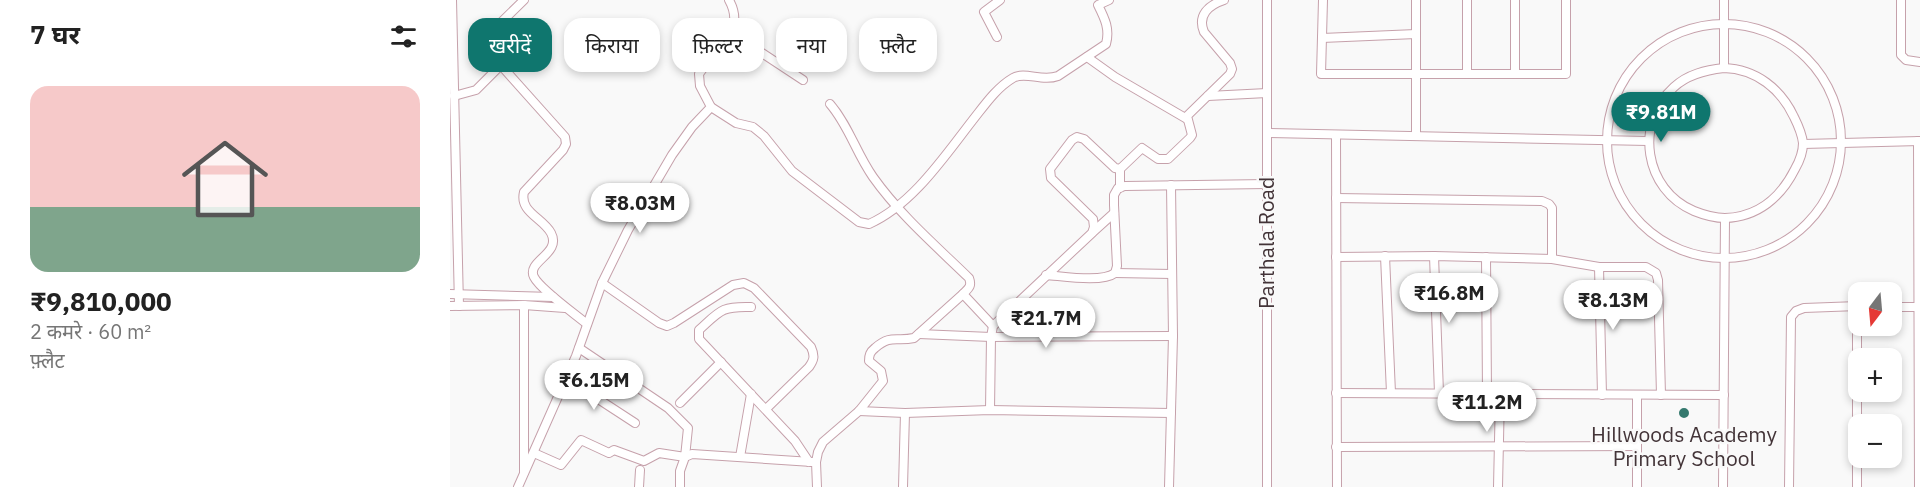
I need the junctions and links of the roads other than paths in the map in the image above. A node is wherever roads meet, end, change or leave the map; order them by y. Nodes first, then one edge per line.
1 (452, 0) edge
2 (524, 0) edge
3 (729, 0) edge
4 (1000, 0) edge
5 (1109, 0) edge
6 (1224, 0) edge
7 (1268, 0) edge
8 (1323, 0) edge
9 (1416, 0) edge
10 (1467, 0) edge
11 (1515, 0) edge
12 (1566, 0) edge
13 (1724, 0) edge
14 (1901, 0) edge
15 (1096, 3) edge
16 (505, 18) edge
17 (734, 18) edge
18 (1724, 23) junction
19 (1416, 34) junction
20 (997, 38) dead end
21 (1322, 38) junction
22 (452, 51) edge
23 (764, 54) edge
24 (1087, 57) junction
25 (1920, 62) edge
26 (1724, 68) junction
27 (493, 72) edge
28 (508, 72) edge
29 (701, 72) edge
30 (1416, 74) junction
31 (1467, 74) junction
32 (1515, 74) junction
33 (803, 80) dead end
34 (1267, 93) junction
35 (454, 96) junction
36 (1208, 96) junction
37 (830, 104) dead end
38 (711, 108) junction
39 (1187, 119) junction
40 (452, 126) edge
41 (1267, 134) junction
42 (1336, 135) junction
43 (1416, 136) junction
44 (1605, 140) junction
45 (1648, 141) junction
46 (1919, 141) edge
47 (1844, 143) junction
48 (1803, 144) junction
49 (1120, 169) junction
50 (1171, 184) junction
51 (1267, 184) junction
52 (1120, 188) junction
53 (1336, 198) junction
54 (453, 203) edge
55 (1919, 204) edge
56 (896, 207) junction
57 (1114, 213) junction
58 (1725, 218) junction
59 (1092, 233) junction
60 (1385, 256) junction
61 (1434, 256) junction
62 (1336, 257) junction
63 (1486, 257) junction
64 (1552, 259) junction
65 (1725, 259) junction
66 (1599, 267) junction
67 (1919, 270) edge
68 (1115, 273) junction
69 (1172, 274) junction
70 (1046, 275) junction
71 (454, 283) edge
72 (602, 283) junction
73 (454, 294) edge
74 (963, 294) junction
75 (553, 297) junction
76 (524, 305) junction
77 (450, 306) edge
78 (459, 306) junction
79 (1848, 306) edge
80 (751, 307) dead end
81 (1902, 307) edge
82 (1919, 307) edge
83 (567, 308) junction
84 (587, 324) junction
85 (993, 326) junction
86 (920, 334) junction
87 (1919, 335) edge
88 (1173, 336) junction
89 (1858, 336) edge
90 (991, 337) junction
91 (579, 348) junction
92 (721, 363) junction
93 (566, 378) junction
94 (1336, 393) junction
95 (1391, 393) junction
96 (1439, 393) junction
97 (751, 394) junction
98 (1487, 394) junction
99 (1500, 394) junction
100 (1602, 394) junction
101 (1637, 395) junction
102 (1661, 395) junction
103 (1724, 395) junction
104 (680, 402) dead end
105 (766, 409) junction
106 (990, 410) junction
107 (859, 411) junction
108 (905, 412) junction
109 (1171, 413) junction
110 (635, 423) dead end
111 (1499, 446) junction
112 (1637, 446) junction
113 (1336, 447) junction
114 (1920, 448) edge
115 (534, 453) junction
116 (686, 457) junction
117 (740, 457) junction
118 (812, 462) junction
119 (640, 470) dead end
120 (524, 477) junction
121 (518, 487) edge
122 (639, 487) edge
123 (680, 487) edge
124 (817, 487) edge
125 (903, 487) edge
126 (1169, 487) edge
127 (1267, 487) edge
128 (1336, 487) edge
129 (1498, 487) edge
130 (1637, 487) edge
131 (1724, 487) edge
132 (1789, 487) edge
133 (1857, 487) edge
134 (1919, 487) edge

1 - 22 street
2 - 16 street
3 - 17 street
4 - 20 street
5 - 15 street
6 - 36 street
7 - 34 street, Parthala Road
8 - 21 street
9 - 19 street
10 - 31 street
11 - 32 street
12 - 32 street
13 - 18 street
14 - 25 street
15 - 24 street
18 - 26 street
18 - 44 street
18 - 47 street
19 - 21 street
19 - 30 street
21 - 30 street
22 - 35 street
23 - 33 street
24 - 39 street
24 - 56 street
26 - 45 street
26 - 48 street
27 - 35 street
28 - 75 street
29 - 38 street
30 - 31 street
30 - 43 street
31 - 32 street
34 - 36 street
34 - 41 street, Parthala Road
35 - 40 street
36 - 39 street
37 - 56 street
38 - 56 street
38 - 72 street
39 - 49 street
40 - 54 street
41 - 42 street
41 - 51 street, Parthala Road
42 - 43 street
42 - 53 street
43 - 44 street
44 - 45 street
44 - 65 street
45 - 58 street
46 - 47 street
46 - 55 street
47 - 48 street
47 - 65 street
48 - 58 street
49 - 52 street
49 - 59 street
50 - 51 street
50 - 52 street
50 - 69 street
51 - 127 street, Parthala Road
52 - 57 street
53 - 62 street
53 - 64 street
54 - 71 street
55 - 67 street
56 - 74 street
57 - 59 street
57 - 68 street
58 - 65 street
59 - 70 street
60 - 61 street
60 - 62 street
60 - 95 street
61 - 63 street
61 - 96 street
62 - 94 street
63 - 64 street
63 - 98 street
64 - 66 street
65 - 103 street
66 - 100 street
66 - 102 street
67 - 82 street
68 - 69 street
68 - 70 street
69 - 88 street
70 - 85 street
71 - 73 street
72 - 84 street
72 - 105 street
73 - 75 street
73 - 78 street
74 - 85 street
74 - 86 street
75 - 83 street
76 - 78 street
76 - 83 street
76 - 120 street
77 - 78 street
79 - 132 street
80 - 92 street
81 - 82 street
82 - 87 street
83 - 84 street
84 - 91 street
85 - 90 street
86 - 90 street
86 - 107 street
87 - 114 street
88 - 90 street
88 - 109 street
89 - 133 street
90 - 106 street
91 - 93 street
91 - 116 street
92 - 97 street
92 - 104 street
93 - 110 street
93 - 115 street
94 - 95 street
94 - 113 street
95 - 96 street
96 - 98 street
97 - 105 street
97 - 117 street
98 - 99 street
99 - 100 street
99 - 111 street
100 - 101 street
101 - 102 street
101 - 112 street
102 - 103 street
103 - 131 street
105 - 118 street
106 - 108 street
106 - 109 street
107 - 108 street
107 - 118 street
108 - 125 street
109 - 126 street
111 - 112 street
111 - 113 street
111 - 129 street
112 - 130 street
113 - 128 street
114 - 134 street
115 - 116 street
115 - 120 street
116 - 117 street
116 - 123 street
117 - 118 street
118 - 124 street
119 - 122 street
120 - 121 street

